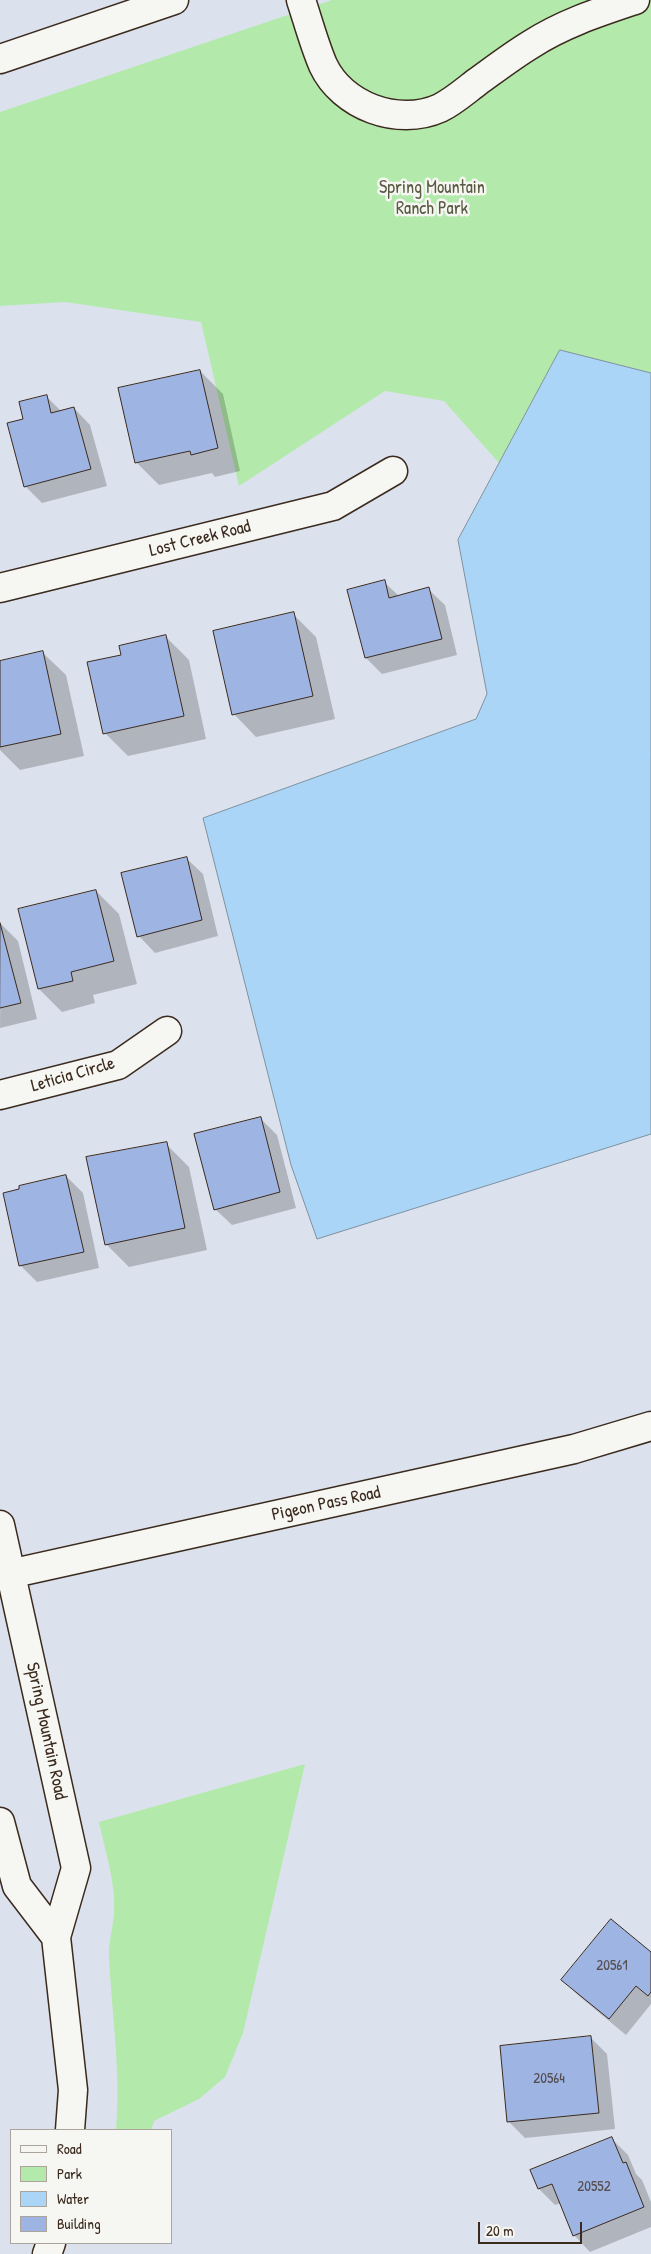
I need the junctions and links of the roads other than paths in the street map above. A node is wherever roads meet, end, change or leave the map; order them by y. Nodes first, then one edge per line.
1 (174, 0) edge
2 (301, 0) edge
3 (635, 0) edge
4 (0, 59) edge
5 (394, 471) dead end
6 (0, 588) edge
7 (166, 1031) dead end
8 (0, 1095) edge
9 (651, 1426) edge
10 (0, 1525) edge
11 (6, 1575) edge
12 (0, 1822) edge
13 (56, 1937) junction
14 (70, 2129) edge

1 - 4 street
2 - 3 street
5 - 6 street, Lost Creek Road
7 - 8 street, Leticia Circle
9 - 11 street, Pigeon Pass Road
10 - 11 street, Spring Mountain Road
11 - 13 street, Spring Mountain Road
12 - 13 street
13 - 14 street, Spring Mountain Road

